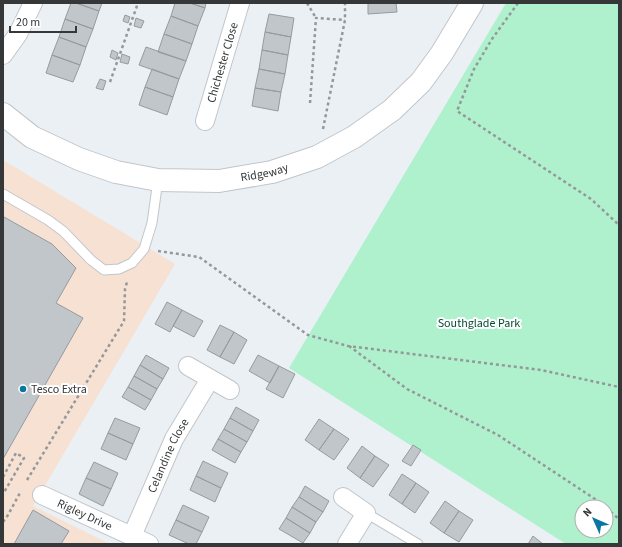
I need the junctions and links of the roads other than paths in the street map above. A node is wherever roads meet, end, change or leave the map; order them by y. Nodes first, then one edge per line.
1 (33, 3) edge
2 (240, 3) edge
3 (472, 3) edge
4 (3, 55) edge
5 (3, 114) edge
6 (205, 121) dead end
7 (158, 180) junction
8 (3, 194) edge
9 (188, 366) dead end
10 (210, 379) junction
11 (230, 390) dead end
12 (42, 495) road end
13 (343, 497) dead end
14 (366, 513) junction
15 (132, 536) junction
16 (149, 544) edge
17 (347, 544) edge
18 (418, 544) edge

1 - 4 street
2 - 6 street, Chichester Close
3 - 7 street, Ridgeway
5 - 7 street, Ridgeway
7 - 8 lane
9 - 10 street
10 - 11 street
10 - 15 street, Celandine Close
12 - 15 street, Rigley Drive
13 - 14 street
14 - 17 street
14 - 18 lane
15 - 16 street, Rigley Drive

